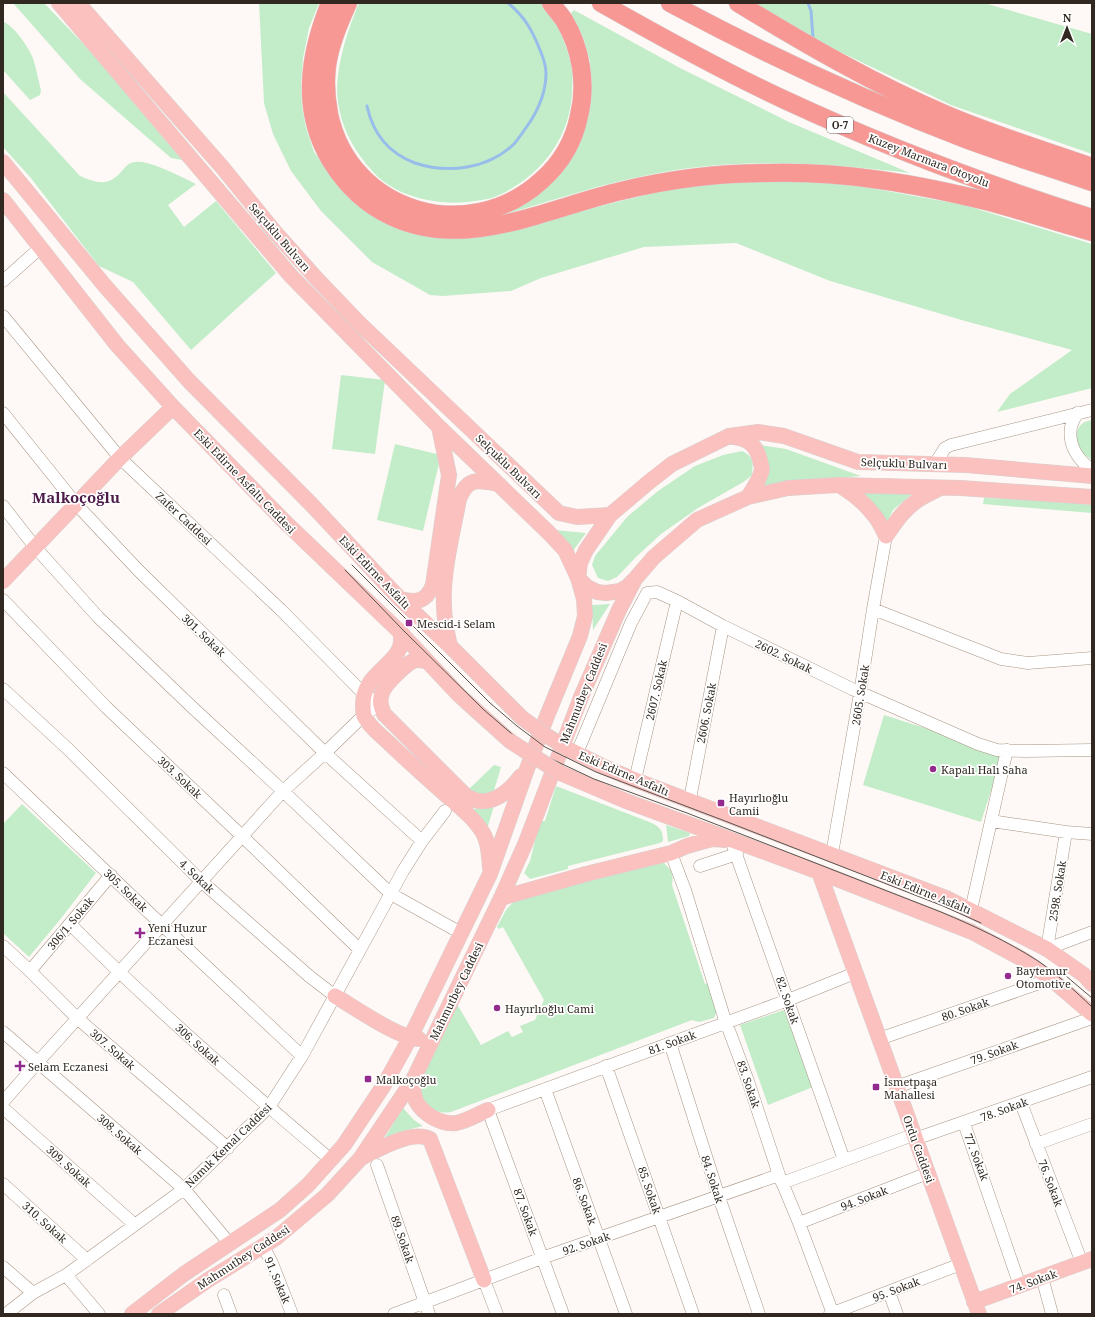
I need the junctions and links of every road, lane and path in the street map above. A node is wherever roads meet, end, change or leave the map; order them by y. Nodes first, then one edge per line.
1 (59, 3) edge
2 (78, 3) edge
3 (330, 3) edge
4 (348, 3) edge
5 (551, 3) edge
6 (601, 3) edge
7 (670, 3) edge
8 (738, 3) edge
9 (3, 162) edge
10 (1092, 167) edge
11 (1092, 182) edge
12 (3, 200) edge
13 (1092, 218) edge
14 (1092, 232) edge
15 (40, 248) junction
16 (3, 280) edge
17 (3, 316) edge
18 (173, 407) junction
19 (1092, 410) edge
20 (3, 413) edge
21 (1077, 413) junction
22 (440, 427) junction
23 (729, 436) junction
24 (120, 458) junction
25 (935, 464) junction
26 (1092, 470) edge
27 (1092, 476) edge
28 (498, 484) junction
29 (838, 485) junction
30 (942, 487) junction
31 (748, 497) junction
32 (1092, 497) edge
33 (76, 504) junction
34 (3, 506) edge
35 (610, 515) junction
36 (886, 536) junction
37 (35, 547) junction
38 (578, 578) junction
39 (636, 579) junction
40 (3, 581) edge
41 (400, 599) junction
42 (3, 600) edge
43 (677, 601) junction
44 (873, 609) junction
45 (723, 626) junction
46 (400, 632) junction
47 (450, 646) junction
48 (1092, 658) edge
49 (425, 661) junction
50 (3, 689) edge
51 (860, 693) junction
52 (364, 694) junction
53 (380, 704) junction
54 (364, 715) junction
55 (510, 741) joint
56 (1007, 750) junction
57 (1092, 750) edge
58 (573, 751) junction
59 (325, 753) junction
60 (527, 769) junction
61 (3, 773) edge
62 (635, 780) junction
63 (283, 791) junction
64 (690, 800) junction
65 (445, 811) dead end
66 (991, 821) junction
67 (1066, 832) junction
68 (1092, 834) edge
69 (242, 836) junction
70 (731, 840) junction
71 (422, 841) junction
72 (670, 853) junction
73 (737, 854) junction
74 (832, 854) junction
75 (700, 866) dead end
76 (819, 872) junction
77 (490, 874) junction
78 (111, 875) junction
79 (201, 881) junction
80 (390, 894) junction
81 (501, 898) junction
82 (971, 910) junction
83 (70, 924) junction
84 (162, 925) junction
85 (1092, 932) edge
86 (461, 933) junction
87 (3, 946) edge
88 (1047, 949) junction
89 (360, 950) junction
90 (30, 971) junction
91 (118, 973) junction
92 (855, 973) junction
93 (1051, 980) junction
94 (1092, 984) edge
95 (335, 996) junction
96 (788, 1000) junction
97 (1092, 1014) edge
98 (77, 1018) junction
99 (1092, 1018) edge
100 (727, 1022) junction
101 (3, 1032) edge
102 (435, 1035) junction
103 (410, 1038) junction
104 (879, 1039) junction
105 (670, 1043) junction
106 (302, 1056) junction
107 (37, 1063) junction
108 (606, 1066) junction
109 (1092, 1077) edge
110 (413, 1080) junction
111 (896, 1087) junction
112 (545, 1089) junction
113 (3, 1102) edge
114 (1021, 1103) junction
115 (269, 1107) junction
116 (3, 1108) edge
117 (488, 1110) junction
118 (964, 1123) junction
119 (1092, 1124) edge
120 (914, 1137) junction
121 (1036, 1144) junction
122 (228, 1148) junction
123 (360, 1159) junction
124 (331, 1160) junction
125 (844, 1160) junction
126 (377, 1165) dead end
127 (928, 1173) junction
128 (781, 1179) junction
129 (3, 1184) edge
130 (184, 1189) junction
131 (719, 1197) junction
132 (659, 1217) junction
133 (800, 1222) junction
134 (134, 1224) junction
135 (599, 1239) junction
136 (230, 1244) junction
137 (263, 1246) junction
138 (542, 1258) junction
139 (87, 1260) junction
140 (1087, 1261) edge
141 (961, 1264) junction
142 (3, 1267) edge
143 (66, 1275) junction
144 (1042, 1277) junction
145 (484, 1280) junction
146 (1023, 1284) junction
147 (889, 1292) junction
148 (33, 1294) junction
149 (224, 1294) dead end
150 (425, 1302) junction
151 (976, 1308) edge
152 (6, 1314) edge
153 (99, 1314) edge
154 (132, 1314) edge
155 (159, 1314) edge
156 (231, 1314) edge
157 (292, 1314) edge
158 (394, 1314) edge
159 (429, 1314) edge
160 (497, 1314) edge
161 (563, 1314) edge
162 (626, 1314) edge
163 (693, 1314) edge
164 (759, 1314) edge
165 (832, 1314) edge
166 (897, 1314) edge
167 (1052, 1314) edge

1 - 22 main road, Selçuklu Bulvarı
2 - 35 main road, Selçuklu Bulvarı
3 - 14 highway
4 - 5 highway
6 - 13 highway, Kuzey Marmara Otoyolu / O-7
7 - 11 highway
8 - 10 highway
9 - 41 main road, Eski Edirne Asfaltı
12 - 15 main road, Eski Edirne Asfaltı Caddesi
15 - 16 street
15 - 18 main road, Eski Edirne Asfaltı Caddesi
17 - 24 street, Zafer Caddesi
18 - 24 main road
18 - 46 main road, Eski Edirne Asfaltı Caddesi
19 - 21 street
20 - 33 street, 301. Sokak
21 - 25 street
21 - 26 street
22 - 28 main road, Selçuklu Bulvarı
22 - 41 main road
23 - 25 main road, Selçuklu Bulvarı
23 - 31 main road
23 - 35 main road, Selçuklu Bulvarı
24 - 33 main road
24 - 52 street, Zafer Caddesi
25 - 27 main road, Selçuklu Bulvarı
28 - 38 main road, Selçuklu Bulvarı
28 - 47 main road
29 - 30 main road, Selçuklu Bulvarı
29 - 31 main road, Selçuklu Bulvarı
29 - 36 main road
30 - 32 main road, Selçuklu Bulvarı
30 - 36 main road
31 - 39 main road, Selçuklu Bulvarı
33 - 37 main road
33 - 59 street, 301. Sokak
34 - 37 street
35 - 38 main road
36 - 44 street, 2605. Sokak
37 - 40 main road
37 - 63 street
38 - 39 main road
38 - 60 main road, Mahmutbey Caddesi
39 - 81 main road, Mahmutbey Caddesi
41 - 47 main road, Eski Edirne Asfaltı
42 - 69 street, 303. Sokak
43 - 45 street, 2602. Sokak
43 - 58 street, 2602. Sokak
43 - 62 street, 2607. Sokak
44 - 48 street
44 - 51 street, 2605. Sokak
45 - 51 street, 2602. Sokak
45 - 64 street, 2606. Sokak
46 - 49 main road, Eski Edirne Asfaltı Caddesi
46 - 52 main road
47 - 58 main road, Eski Edirne Asfaltı, bridge
49 - 53 main road
49 - 55 main road, Eski Edirne Asfaltı Caddesi
50 - 79 street, 4. Sokak
51 - 56 street, 2602. Sokak
51 - 74 street, 2605. Sokak
52 - 53 street, Zafer Caddesi
52 - 54 main road
53 - 54 street
53 - 60 main road
54 - 59 street
54 - 77 main road
55 - 70 main road, Eski Edirne Asfaltı, bridge
56 - 57 street, 2602. Sokak
56 - 66 street
58 - 62 main road, Eski Edirne Asfaltı
59 - 63 street
59 - 71 street, 301. Sokak
60 - 77 main road, Mahmutbey Caddesi
61 - 78 street, 305. Sokak
62 - 64 main road, Eski Edirne Asfaltı
63 - 69 street
63 - 80 street
64 - 74 main road, Eski Edirne Asfaltı
65 - 71 street, Namık Kemal Caddesi
66 - 67 street
66 - 82 street
67 - 68 street
67 - 88 street, 2598. Sokak
69 - 79 street
69 - 89 street, 303. Sokak
70 - 72 main road
70 - 73 street, 82. Sokak
70 - 76 main road, Eski Edirne Asfaltı
71 - 80 street, Namık Kemal Caddesi
72 - 81 main road
72 - 100 street, 83. Sokak
73 - 75 street
73 - 96 street, 82. Sokak
74 - 82 main road, Eski Edirne Asfaltı
76 - 92 main road, Ordu Caddesi
76 - 93 main road, Eski Edirne Asfaltı
77 - 86 main road, Mahmutbey Caddesi
78 - 83 street, 306/1. Sokak
78 - 84 street, 305. Sokak
79 - 84 street
79 - 95 street, 4. Sokak
80 - 86 street
80 - 89 street, Namık Kemal Caddesi
81 - 102 main road, Mahmutbey Caddesi
82 - 88 main road, Eski Edirne Asfaltı
83 - 90 street, 306/1. Sokak
83 - 91 street, 306. Sokak
84 - 91 street
84 - 106 street, 305. Sokak
85 - 88 street
86 - 103 main road, Mahmutbey Caddesi
87 - 90 street, 307. Sokak
88 - 94 main road, Eski Edirne Asfaltı
89 - 95 street, Namık Kemal Caddesi
90 - 98 street, 307. Sokak
91 - 98 street
91 - 115 street, 306. Sokak
92 - 96 street, 81. Sokak
92 - 104 main road, Ordu Caddesi
93 - 97 main road, Eski Edirne Asfaltı
93 - 104 street, 80. Sokak
95 - 103 main road
95 - 106 street, Namık Kemal Caddesi
96 - 100 street, 81. Sokak
96 - 125 street, 82. Sokak
98 - 107 street
98 - 122 street, 307. Sokak
99 - 111 street, 79. Sokak
100 - 105 street, 81. Sokak
100 - 128 street, 83. Sokak
101 - 107 street, 308. Sokak
102 - 103 main road
102 - 110 main road, Mahmutbey Caddesi
103 - 124 main road, Mahmutbey Caddesi
104 - 111 main road, Ordu Caddesi
105 - 108 street, 81. Sokak
105 - 131 street, 84. Sokak
106 - 115 street, Namık Kemal Caddesi
107 - 113 street
107 - 130 street, 308. Sokak
108 - 112 street, 81. Sokak
108 - 132 street, 85. Sokak
109 - 114 street, 78. Sokak
110 - 117 main road
110 - 123 main road, Mahmutbey Caddesi
111 - 120 main road, Ordu Caddesi
112 - 117 street, 81. Sokak
112 - 135 street, 86. Sokak
114 - 118 street, 78. Sokak
114 - 121 street, 76. Sokak
115 - 122 street, Namık Kemal Caddesi
115 - 124 street, 306. Sokak
116 - 134 street, 309. Sokak
117 - 138 street, 87. Sokak
118 - 120 street, 78. Sokak
118 - 146 street, 77. Sokak
119 - 121 street
120 - 125 street, 92. Sokak
120 - 127 main road, Ordu Caddesi
121 - 140 street, 76. Sokak
122 - 130 street, Namık Kemal Caddesi
123 - 137 main road, Mahmutbey Caddesi
123 - 145 main road
124 - 136 main road, Mahmutbey Caddesi
125 - 128 street, 92. Sokak
126 - 150 street, 89. Sokak
127 - 133 street, 94. Sokak
127 - 141 main road, Ordu Caddesi
128 - 131 street, 92. Sokak
128 - 133 street, 83. Sokak
129 - 139 street, 310. Sokak
130 - 134 street, Namık Kemal Caddesi
130 - 136 street, 308. Sokak
131 - 132 street, 92. Sokak
131 - 164 street, 84. Sokak
132 - 135 street, 92. Sokak
132 - 163 street, 85. Sokak
133 - 165 street, 83. Sokak
134 - 139 street, Namık Kemal Caddesi
135 - 138 street, 92. Sokak
135 - 162 street, 86. Sokak
136 - 154 main road, Mahmutbey Caddesi
137 - 155 main road, Mahmutbey Caddesi
137 - 157 street, 91. Sokak
138 - 145 street, 92. Sokak
138 - 161 street, 87. Sokak
139 - 143 street, Namık Kemal Caddesi
140 - 144 main road, 74. Sokak
141 - 147 street, 95. Sokak
141 - 151 main road, Ordu Caddesi
142 - 148 street
143 - 148 street, Namık Kemal Caddesi
143 - 153 street
144 - 146 main road, 74. Sokak
144 - 167 street
145 - 150 street, 92. Sokak
145 - 160 street
146 - 151 main road, 74. Sokak
147 - 165 street, 95. Sokak
147 - 166 street
148 - 152 street, Namık Kemal Caddesi
149 - 156 street
150 - 158 street, 92. Sokak
150 - 159 street, 89. Sokak

